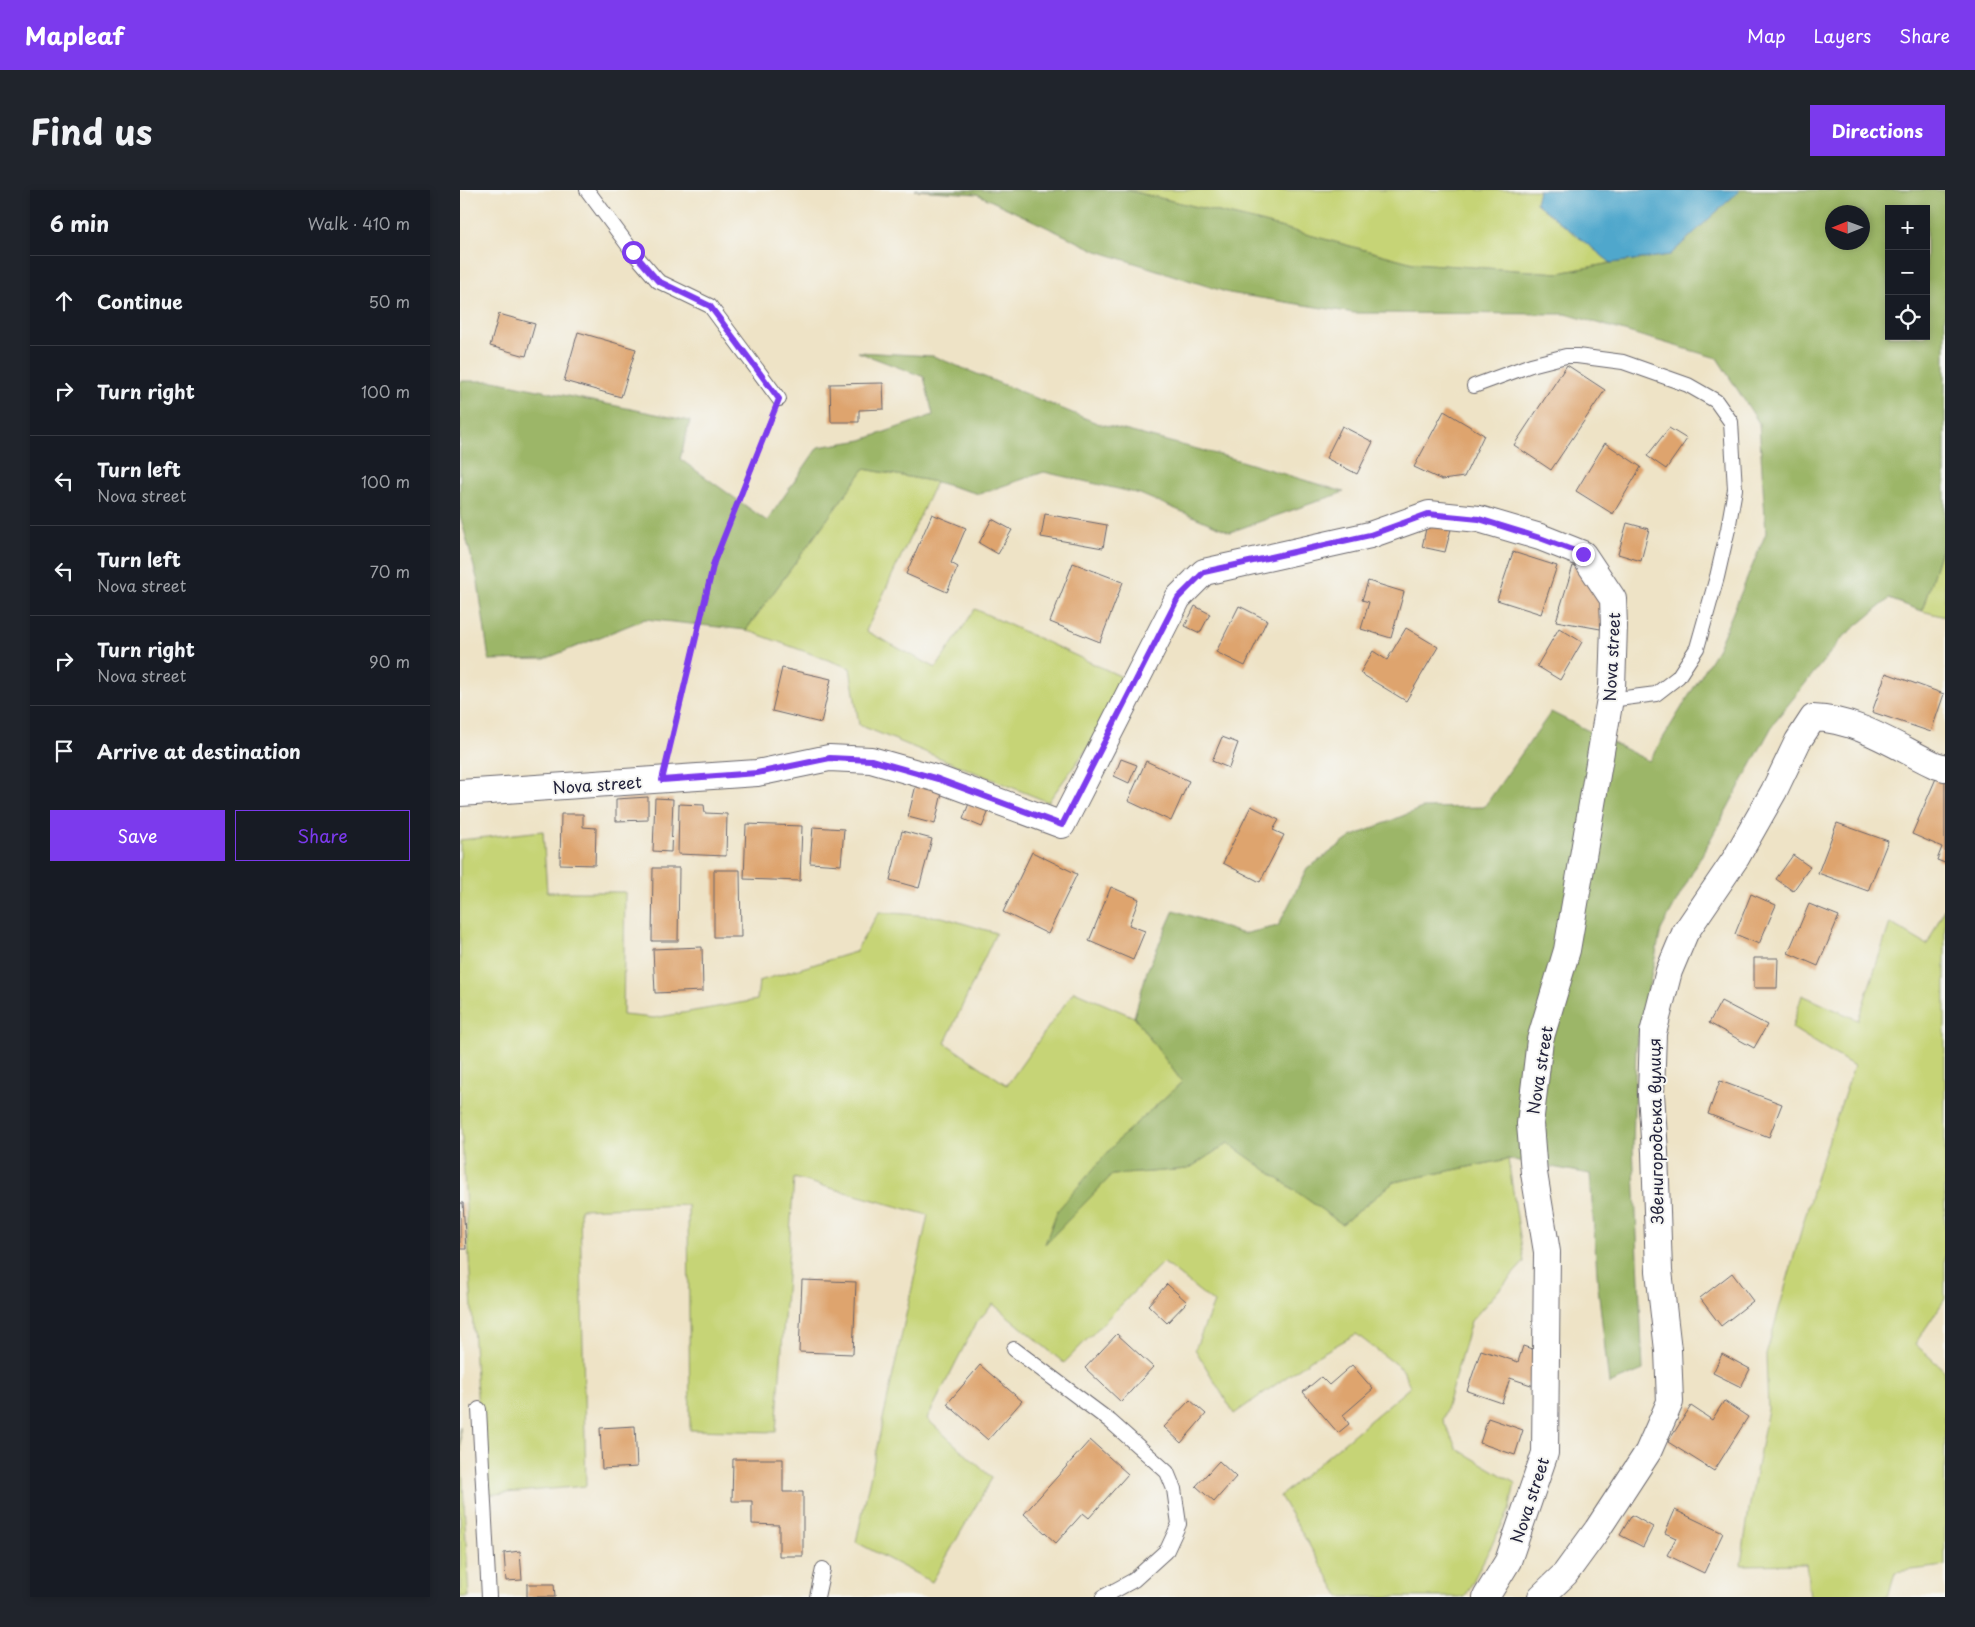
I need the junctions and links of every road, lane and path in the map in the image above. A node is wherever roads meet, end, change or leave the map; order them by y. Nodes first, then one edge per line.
1 (587, 190) edge
2 (1474, 386) dead end
3 (779, 399) joint
4 (1610, 700) junction
5 (1945, 768) edge
6 (662, 780) junction
7 (460, 793) edge
8 (1014, 1349) dead end
9 (478, 1409) dead end
10 (823, 1569) dead end
11 (489, 1597) edge
12 (817, 1597) edge
13 (1103, 1597) edge
14 (1486, 1597) edge
15 (1541, 1597) edge

1 - 3 lane
2 - 4 lane
3 - 6 path
4 - 6 street, Nova street
4 - 14 street, Nova street
5 - 15 street, Звенигородська вулиця
6 - 7 street, Nova street
8 - 13 lane
9 - 11 lane
10 - 12 lane

